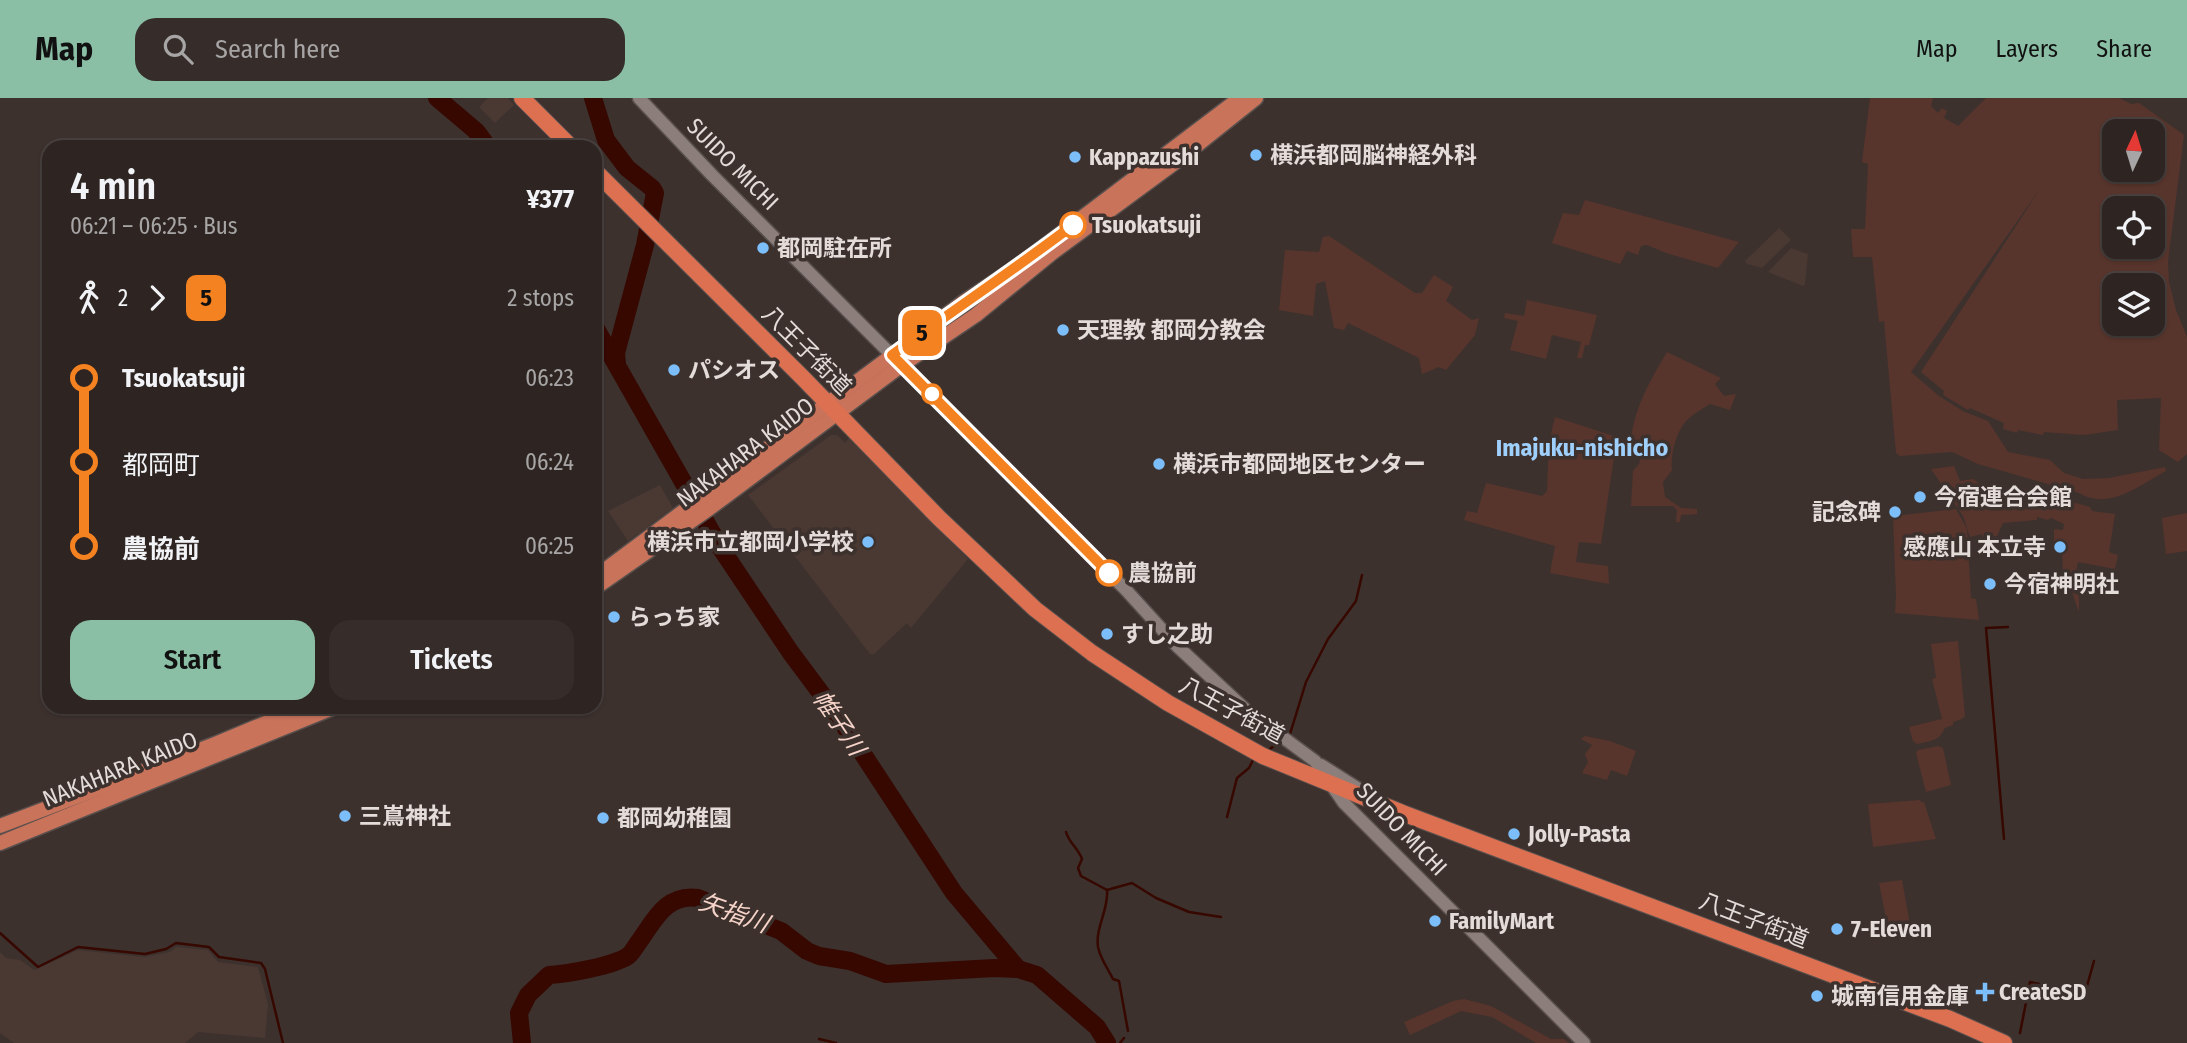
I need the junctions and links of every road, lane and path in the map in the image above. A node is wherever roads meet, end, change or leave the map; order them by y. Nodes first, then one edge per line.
1 (522, 98) edge
2 (639, 98) edge
3 (1240, 98) edge
4 (1256, 98) edge
5 (564, 140) edge
6 (602, 178) edge
7 (897, 360) junction
8 (832, 408) junction
9 (689, 515) junction
10 (602, 571) edge
11 (602, 583) edge
12 (287, 714) edge
13 (318, 714) edge
14 (1315, 761) junction
15 (1332, 784) junction
16 (1385, 806) junction
17 (0, 826) edge
18 (0, 843) edge
19 (1584, 1043) edge
20 (2004, 1043) edge

1 - 5 highway
2 - 7 street, SUIDO MICHI
3 - 7 main road, NAKAHARA KAIDO
4 - 7 main road, NAKAHARA KAIDO
6 - 8 highway, 八王子街道
7 - 8 main road, NAKAHARA KAIDO
7 - 14 street, SUIDO MICHI
8 - 9 main road, NAKAHARA KAIDO
8 - 15 highway, 八王子街道
9 - 10 main road, NAKAHARA KAIDO
9 - 11 main road, NAKAHARA KAIDO
12 - 17 main road, NAKAHARA KAIDO
13 - 18 main road, NAKAHARA KAIDO
14 - 15 street, SUIDO MICHI
14 - 16 street
15 - 16 highway, 八王子街道
15 - 19 street, SUIDO MICHI
16 - 20 highway, 八王子街道

